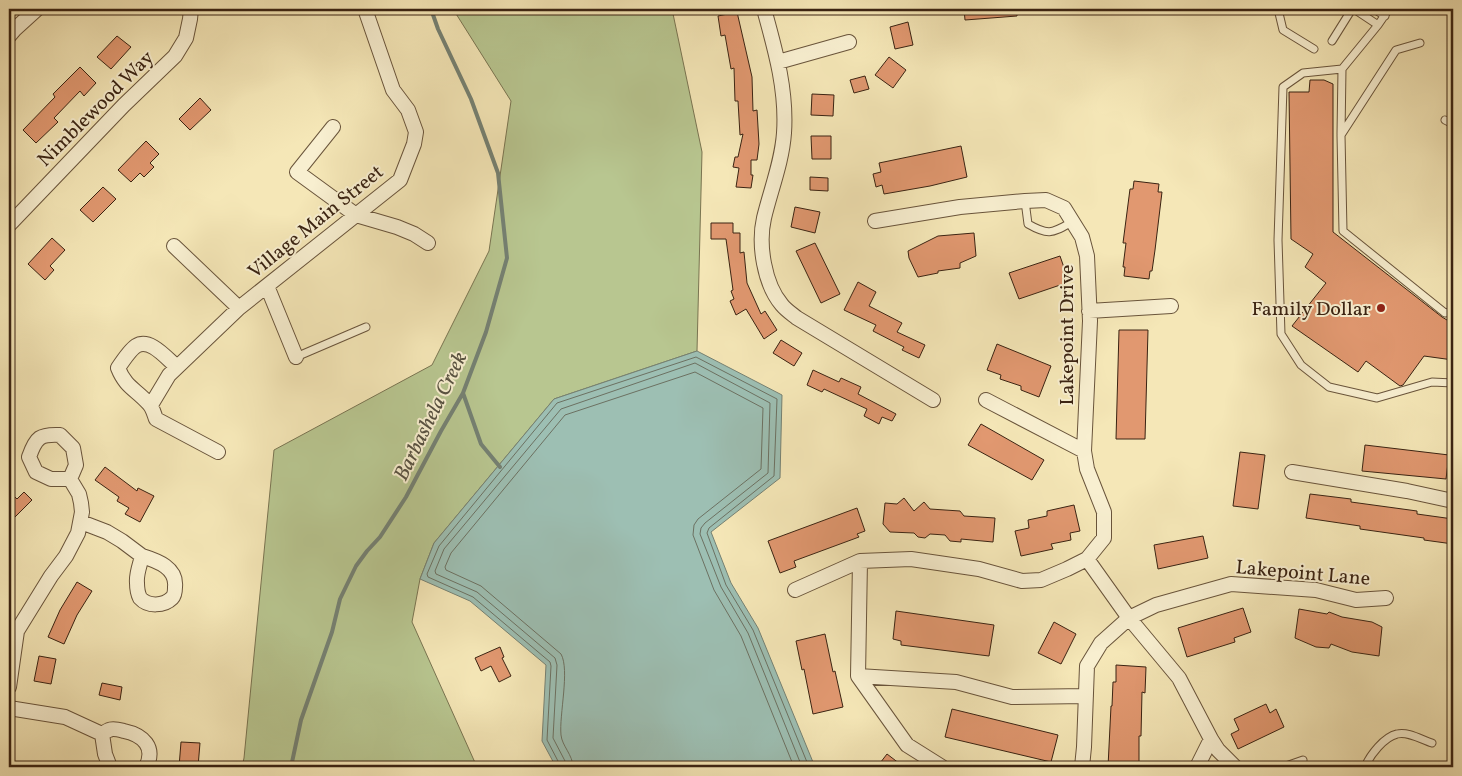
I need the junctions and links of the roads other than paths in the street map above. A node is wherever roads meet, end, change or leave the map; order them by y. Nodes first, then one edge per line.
1 (36, 9) edge
2 (191, 9) edge
3 (365, 9) edge
4 (764, 9) edge
5 (1278, 9) edge
6 (1352, 9) edge
7 (1357, 9) edge
8 (1374, 9) edge
9 (1389, 9) edge
10 (1385, 16) junction
11 (1378, 25) junction
12 (9, 36) edge
13 (1332, 41) dead end
14 (849, 42) dead end
15 (1420, 42) dead end
16 (1314, 49) dead end
17 (778, 62) junction
18 (1342, 69) junction
19 (1445, 120) dead end
20 (1453, 124) edge
21 (332, 127) dead end
22 (1341, 134) junction
23 (1025, 201) junction
24 (356, 215) junction
25 (875, 221) dead end
26 (1072, 222) junction
27 (9, 225) edge
28 (428, 243) dead end
29 (174, 246) dead end
30 (267, 286) junction
31 (1171, 306) dead end
32 (239, 308) junction
33 (1089, 311) junction
34 (1453, 312) edge
35 (366, 327) dead end
36 (296, 357) joint
37 (177, 367) junction
38 (1453, 383) edge
39 (933, 400) dead end
40 (986, 400) dead end
41 (151, 406) junction
42 (1084, 451) junction
43 (218, 452) dead end
44 (1292, 472) dead end
45 (70, 479) dead end
46 (1453, 501) edge
47 (81, 522) junction
48 (142, 556) dead end
49 (1087, 559) junction
50 (860, 561) junction
51 (795, 590) dead end
52 (1386, 598) dead end
53 (1129, 618) junction
54 (13, 630) edge
55 (858, 676) junction
56 (9, 687) edge
57 (1086, 696) junction
58 (9, 708) edge
59 (102, 734) junction
60 (1211, 739) junction
61 (1432, 743) dead end
62 (1304, 760) dead end
63 (110, 767) edge
64 (146, 767) edge
65 (942, 767) edge
66 (1082, 767) edge
67 (1197, 767) edge
68 (1235, 767) edge
69 (1283, 767) edge
70 (1365, 767) edge

1 - 12 street
2 - 27 street, Nimblewood Way
3 - 24 street, Village Main Street
4 - 17 street
5 - 16 lane
6 - 13 lane
7 - 11 lane
8 - 10 lane
9 - 10 lane
10 - 11 lane
11 - 18 lane
14 - 17 street
15 - 22 lane
17 - 39 street
18 - 22 lane
18 - 38 lane
19 - 20 lane
21 - 24 street
22 - 34 lane
23 - 25 street, Lakepoint Drive
23 - 26 street, Lakepoint Drive
23 - 26 lane
24 - 28 street
24 - 30 street, Village Main Street
26 - 33 street, Lakepoint Drive
29 - 32 street
30 - 32 street, Village Main Street
30 - 36 street
31 - 33 street
32 - 37 street, Village Main Street
33 - 42 street, Lakepoint Drive
35 - 36 lane
37 - 41 street, Village Main Street
37 - 41 street
40 - 42 street, Lakepoint Drive
41 - 43 street
42 - 49 street, Lakepoint Drive
44 - 46 street
45 - 47 street
47 - 48 street
47 - 54 street
49 - 50 street
49 - 53 street
50 - 51 street
50 - 55 street
52 - 53 street, Lakepoint Lane
53 - 57 street, Lakepoint Lane
53 - 60 street
54 - 56 street
55 - 57 street
55 - 65 street
57 - 66 street, Lakepoint Lane
58 - 59 street
59 - 63 street
59 - 64 street
60 - 67 street
60 - 68 street
61 - 70 lane
62 - 69 lane

